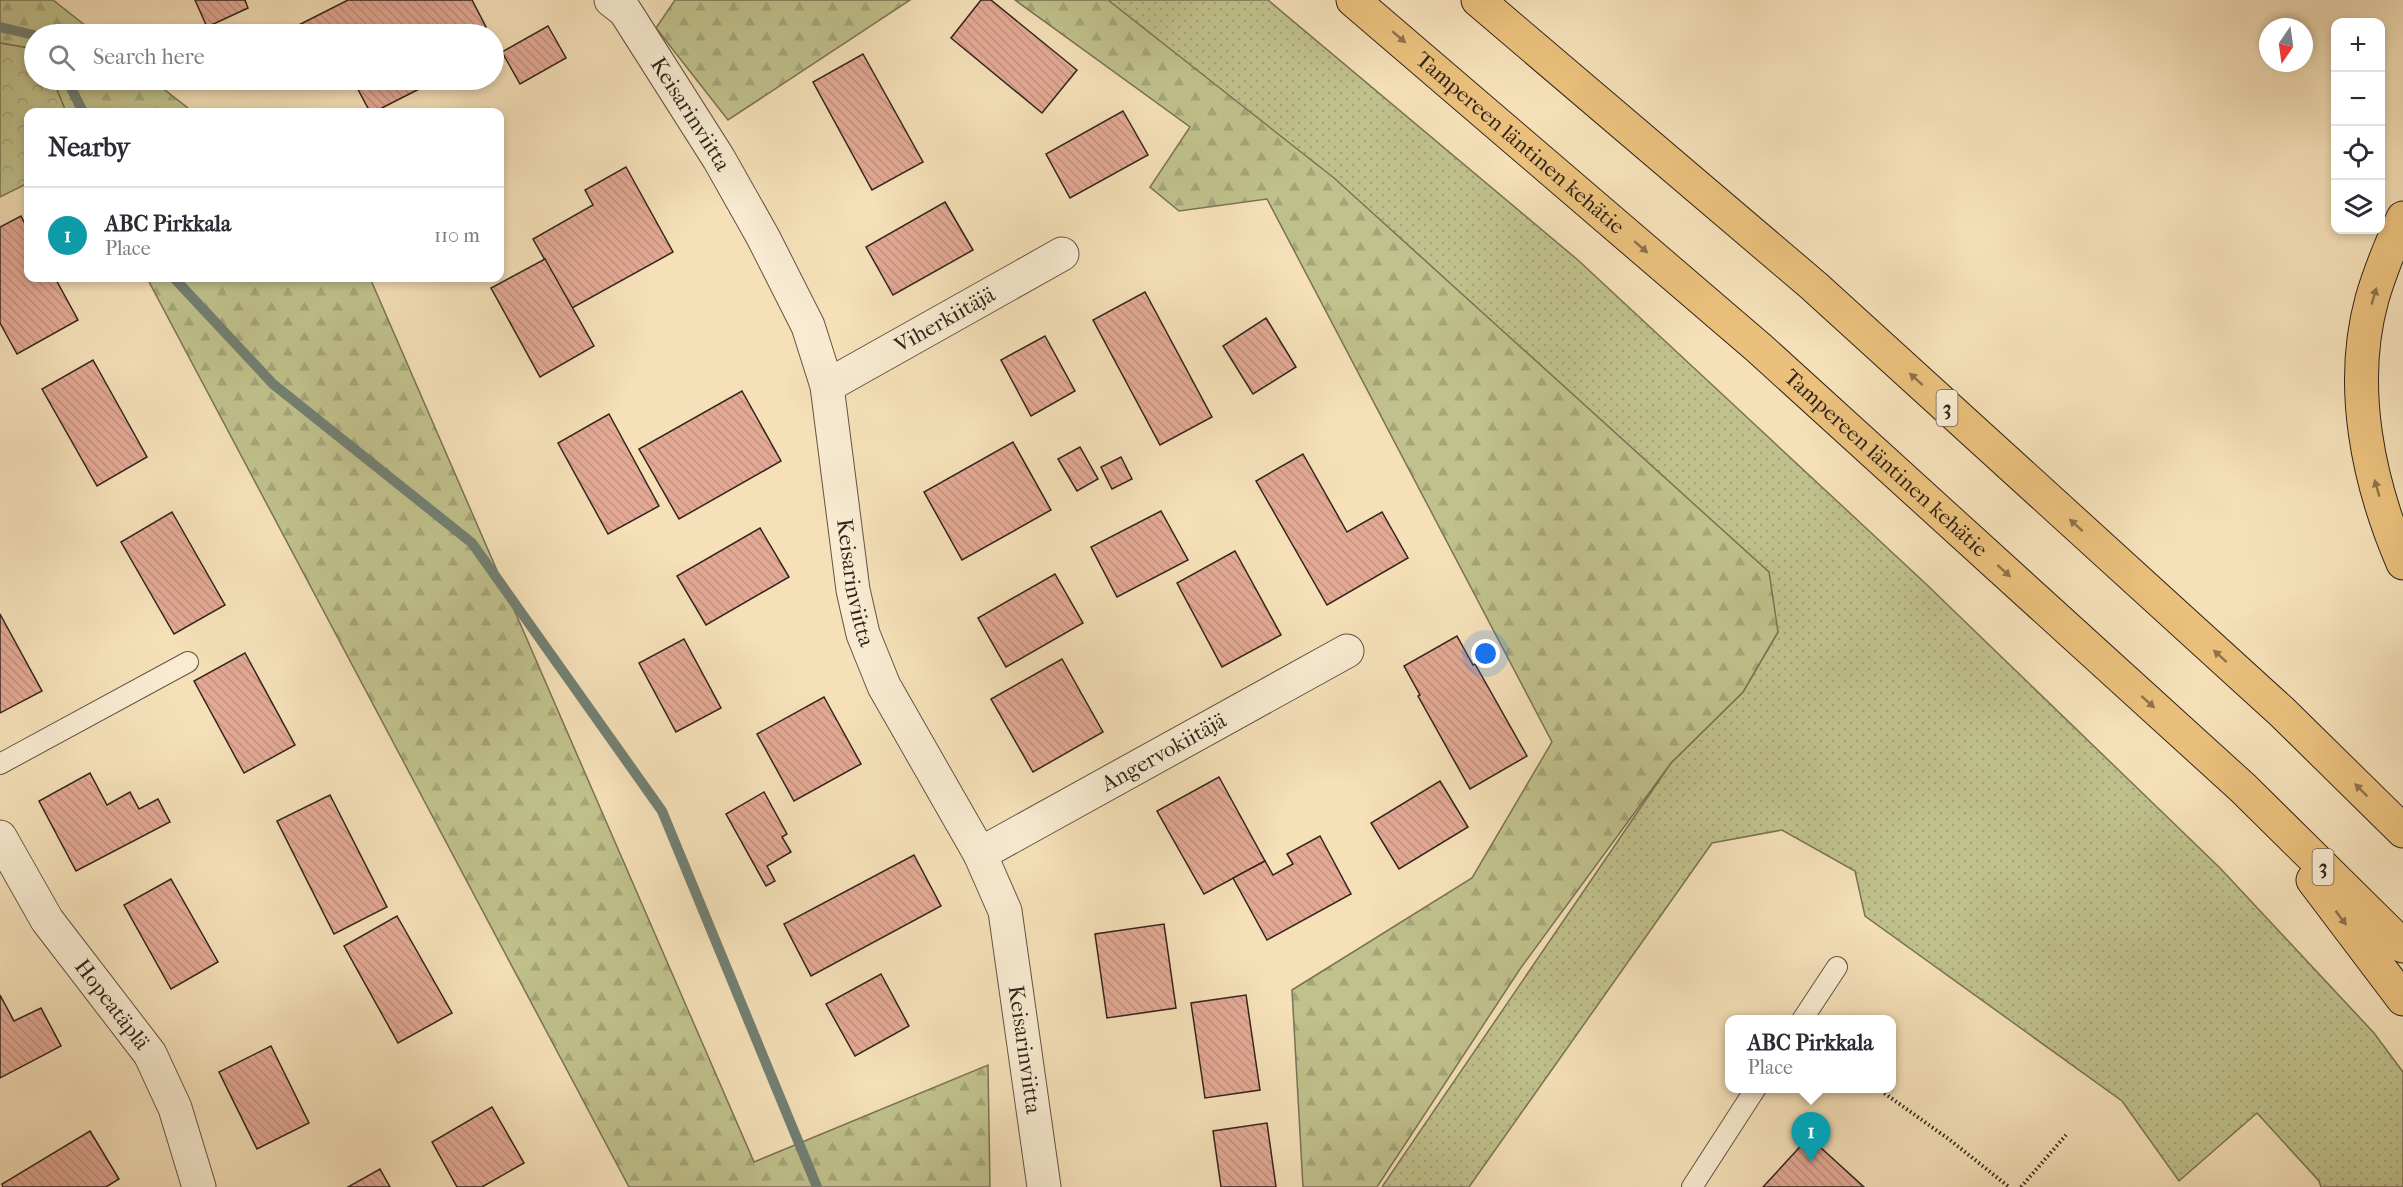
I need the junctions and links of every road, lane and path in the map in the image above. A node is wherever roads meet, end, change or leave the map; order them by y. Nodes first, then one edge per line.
1 (611, 0) edge
2 (1353, 0) edge
3 (1478, 0) edge
4 (2403, 218) edge
5 (1062, 254) dead end
6 (827, 386) junction
7 (2403, 563) edge
8 (1347, 651) dead end
9 (188, 662) dead end
10 (0, 764) edge
11 (2243, 788) junction
12 (2403, 831) edge
13 (0, 837) edge
14 (980, 854) junction
15 (2403, 946) edge
16 (1837, 967) dead end
17 (2403, 999) edge
18 (1805, 1015) edge
19 (1753, 1093) edge
20 (1883, 1093) edge
21 (2066, 1136) dead end
22 (199, 1187) edge
23 (1044, 1187) edge
24 (1692, 1187) edge
25 (2009, 1187) edge
26 (2021, 1187) edge

1 - 6 street, Keisarinviitta
2 -> 11 highway, Tampereen läntinen kehätie / 3
12 -> 3 highway, 3
7 -> 4 highway
5 - 6 street, Viherkiitäjä
6 - 14 street, Keisarinviitta
8 - 14 street, Angervokiitäjä
9 - 10 lane
11 - 15 highway, Tampereen läntinen kehätie / 3
11 -> 17 highway
13 - 22 street, Hopeatäplä
14 - 23 street, Keisarinviitta
16 - 18 lane
19 - 24 lane
20 - 25 path
21 - 26 path

